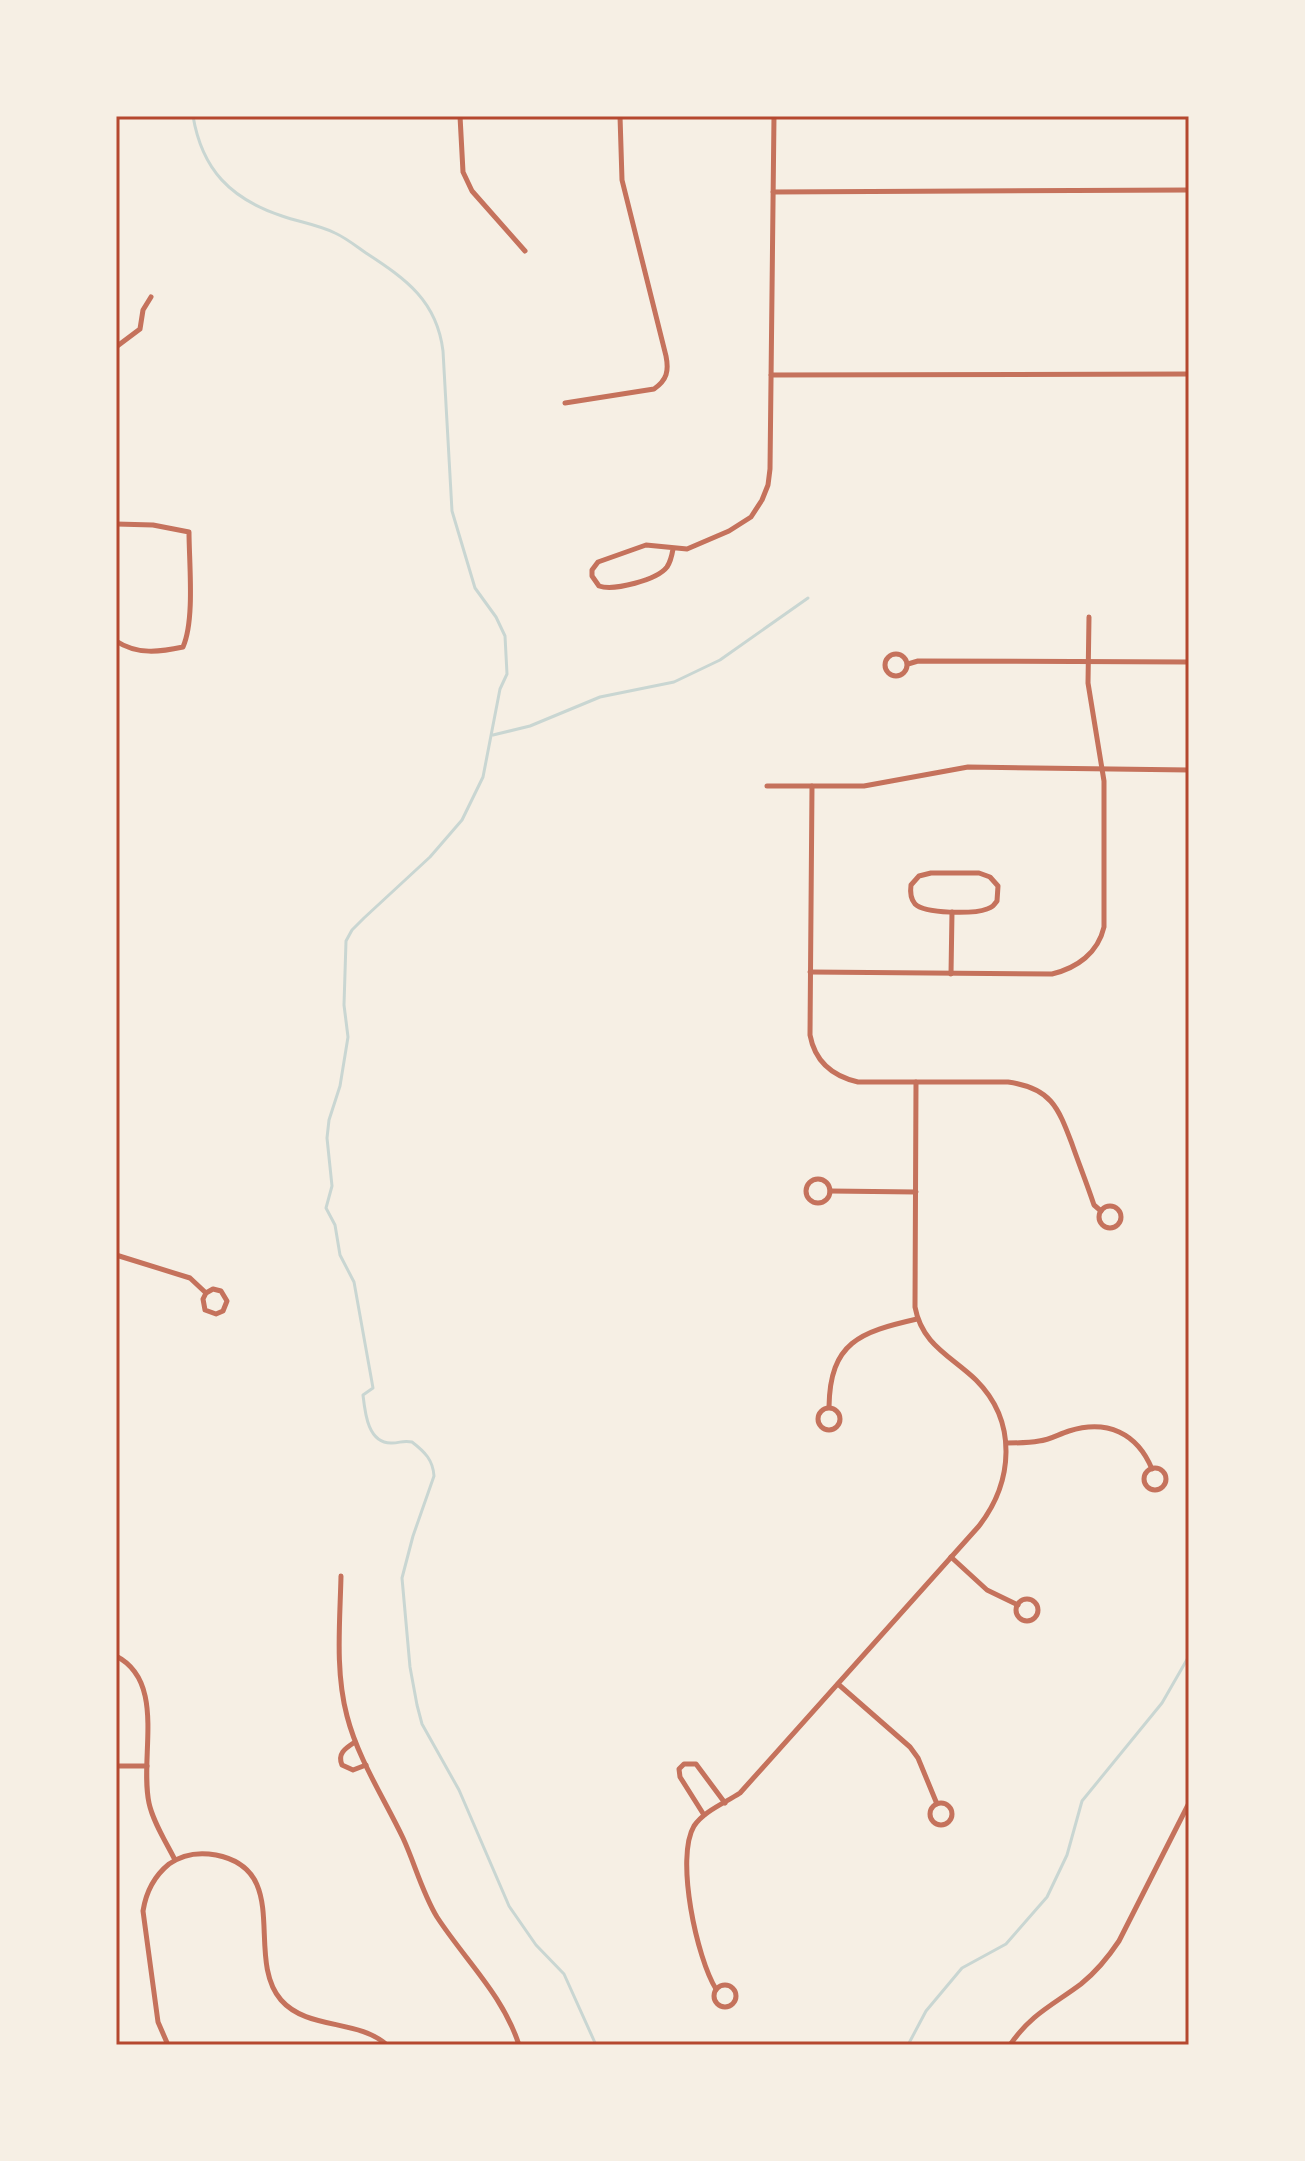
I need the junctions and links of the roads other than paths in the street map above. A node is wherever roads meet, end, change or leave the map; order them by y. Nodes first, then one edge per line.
1 (460, 116) edge
2 (620, 116) edge
3 (774, 116) edge
4 (1189, 190) edge
5 (773, 192) junction
6 (525, 251) dead end
7 (151, 297) dead end
8 (116, 347) edge
9 (1189, 374) edge
10 (771, 375) junction
11 (565, 403) dead end
12 (116, 524) edge
13 (673, 549) junction
14 (1089, 617) dead end
15 (116, 641) edge
16 (1088, 661) junction
17 (1189, 662) edge
18 (908, 664) junction
19 (1104, 770) junction
20 (1189, 770) edge
21 (767, 786) dead end
22 (812, 786) junction
23 (952, 912) junction
24 (810, 972) junction
25 (951, 974) junction
26 (916, 1082) junction
27 (830, 1191) junction
28 (916, 1192) junction
29 (1101, 1211) junction
30 (116, 1255) edge
31 (206, 1293) junction
32 (917, 1319) junction
33 (829, 1407) junction
34 (1007, 1443) junction
35 (1152, 1469) junction
36 (951, 1557) junction
37 (341, 1576) dead end
38 (1018, 1605) junction
39 (116, 1656) edge
40 (838, 1684) junction
41 (355, 1742) junction
42 (366, 1765) junction
43 (116, 1766) edge
44 (147, 1766) junction
45 (725, 1803) junction
46 (1189, 1803) edge
47 (937, 1804) junction
48 (704, 1815) junction
49 (175, 1860) junction
50 (716, 1989) junction
51 (168, 2045) edge
52 (387, 2045) edge
53 (519, 2045) edge
54 (1010, 2045) edge

1 - 6 street
2 - 11 street
3 - 5 street
4 - 5 street
5 - 10 street
7 - 8 street
9 - 10 street
10 - 13 street
12 - 15 street
13 - 13 street
14 - 16 street
16 - 17 street
16 - 18 street
16 - 19 street
18 - 18 street
19 - 20 street
19 - 22 street
19 - 25 street
21 - 22 street
22 - 24 street
23 - 23 street
23 - 25 street
24 - 25 street
24 - 26 street
26 - 28 street
26 - 29 street
27 - 27 street
27 - 28 street
28 - 32 street
29 - 29 street
30 - 31 street
31 - 31 street
32 - 33 street
32 - 34 street
33 - 33 street
34 - 35 street
34 - 36 street
35 - 35 street
36 - 38 street
36 - 40 street
37 - 41 street
38 - 38 street
39 - 44 street
40 - 45 street
40 - 47 street
41 - 42 street
41 - 42 street
42 - 53 street
43 - 44 street
44 - 49 street
45 - 48 street
45 - 48 street
46 - 54 street
47 - 47 street
48 - 50 street
49 - 51 street
49 - 52 street
50 - 50 street

